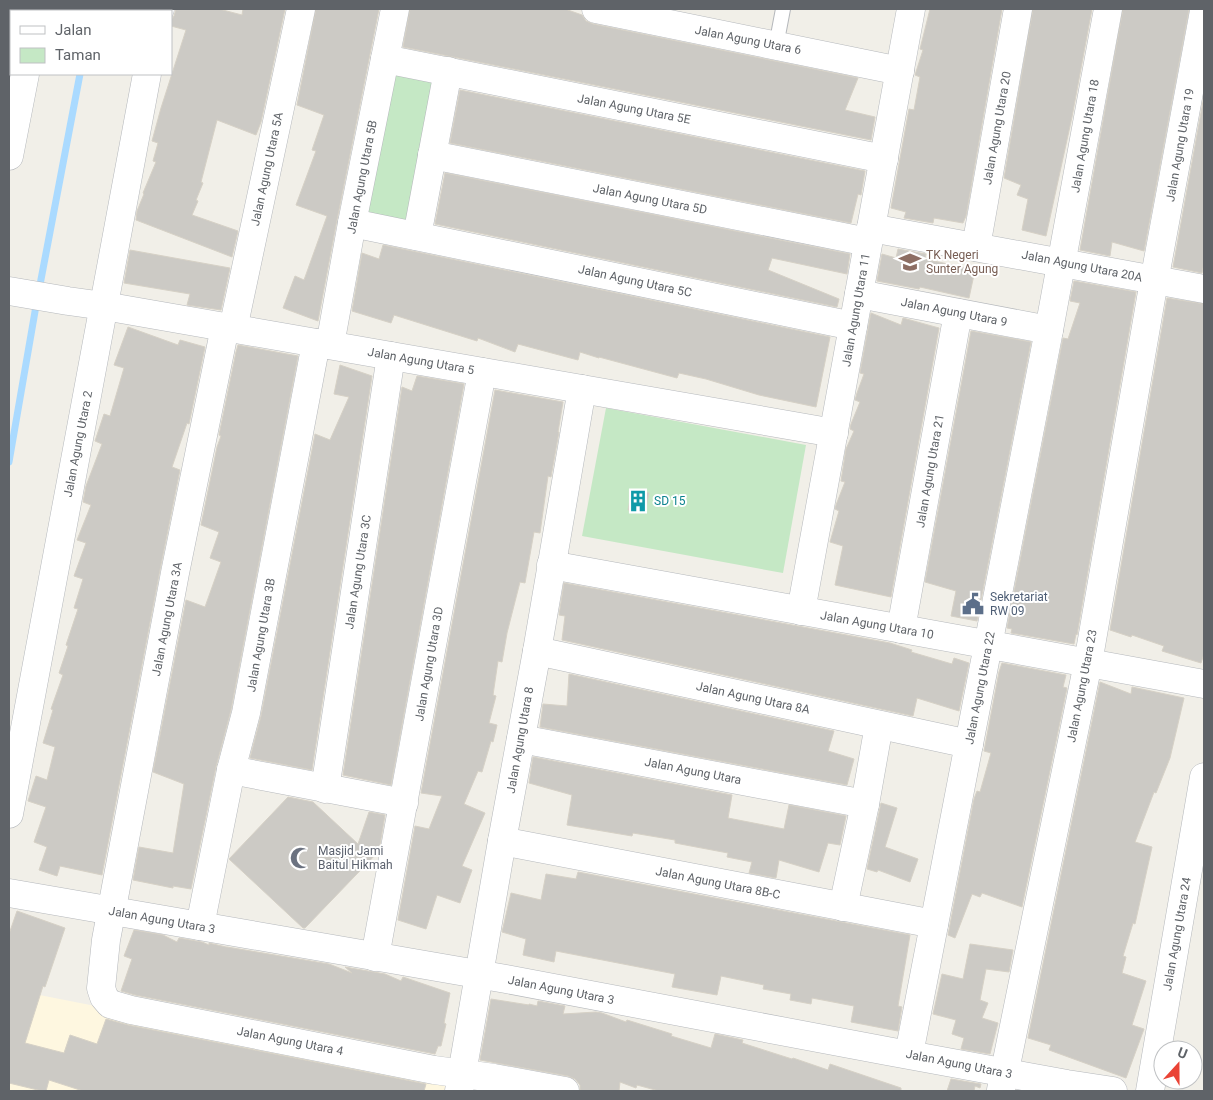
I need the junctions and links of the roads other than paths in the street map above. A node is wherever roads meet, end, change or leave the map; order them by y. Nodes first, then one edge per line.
1 (301, 9) edge
2 (395, 9) edge
3 (596, 9) edge
4 (783, 9) edge
5 (911, 9) edge
6 (1018, 9) edge
7 (1108, 9) edge
8 (1204, 11) edge
9 (671, 16) edge
10 (776, 46) junction
11 (385, 59) junction
12 (448, 71) junction
13 (900, 71) junction
14 (26, 75) edge
15 (147, 75) edge
16 (9, 156) edge
17 (432, 156) junction
18 (884, 158) junction
19 (352, 223) junction
20 (870, 235) junction
21 (417, 236) junction
22 (976, 247) junction
23 (1062, 263) junction
24 (1155, 280) junction
25 (1204, 289) edge
26 (14, 292) edge
27 (859, 294) junction
28 (104, 306) junction
29 (958, 313) junction
30 (853, 326) junction
31 (229, 328) junction
32 (1049, 330) junction
33 (323, 344) junction
34 (391, 356) junction
35 (482, 372) junction
36 (582, 389) junction
37 (834, 433) junction
38 (551, 565) junction
39 (801, 611) junction
40 (901, 629) junction
41 (988, 645) junction
42 (537, 651) junction
43 (1088, 663) junction
44 (1204, 684) edge
45 (879, 725) junction
46 (521, 739) junction
47 (969, 744) junction
48 (231, 770) junction
49 (1204, 777) edge
50 (325, 789) junction
51 (404, 803) junction
52 (865, 804) junction
53 (9, 814) edge
54 (502, 841) junction
55 (9, 893) edge
56 (843, 907) junction
57 (112, 911) junction
58 (934, 924) junction
59 (200, 926) junction
60 (375, 956) junction
61 (480, 975) junction
62 (909, 1054) junction
63 (1002, 1082) edge
64 (461, 1083) edge
65 (565, 1091) edge
66 (1113, 1091) edge
67 (1150, 1091) edge

1 - 31 street, Jalan Agung Utara 5A
2 - 11 street, Jalan Agung Utara 5B
3 - 9 street, Jalan Agung Utara 6
4 - 10 lane
5 - 13 street, Jalan Agung Utara 11
6 - 22 street, Jalan Agung Utara 20
7 - 23 street, Jalan Agung Utara 18
8 - 24 street, Jalan Agung Utara 19
9 - 10 street, Jalan Agung Utara 6
10 - 13 street, Jalan Agung Utara 6
11 - 12 street, Jalan Agung Utara 5E
11 - 19 street, Jalan Agung Utara 5B
12 - 17 street
12 - 18 street, Jalan Agung Utara 5E
13 - 18 street, Jalan Agung Utara 11
14 - 16 street
15 - 28 street, Jalan Agung Utara 2
17 - 20 street, Jalan Agung Utara 5D
17 - 21 street
18 - 20 street, Jalan Agung Utara 11
19 - 21 street, Jalan Agung Utara 5C
19 - 33 street, Jalan Agung Utara 5B
20 - 22 street, Jalan Agung Utara 20A
20 - 27 street, Jalan Agung Utara 11
21 - 30 street, Jalan Agung Utara 5C
22 - 23 street, Jalan Agung Utara 20A
23 - 24 street, Jalan Agung Utara 20A
23 - 32 street, Jalan Agung Utara 22
24 - 25 street, Jalan Agung Utara 20A
24 - 43 street, Jalan Agung Utara 23
26 - 28 street, Jalan Agung Utara 5
27 - 29 street, Jalan Agung Utara 9
27 - 30 street, Jalan Agung Utara 11
28 - 31 street, Jalan Agung Utara 5
28 - 53 street, Jalan Agung Utara 2
29 - 32 street, Jalan Agung Utara 9
29 - 40 street, Jalan Agung Utara 21
30 - 37 street, Jalan Agung Utara 11
31 - 33 street, Jalan Agung Utara 5
31 - 57 street, Jalan Agung Utara 3A
32 - 41 street, Jalan Agung Utara 22
33 - 34 street, Jalan Agung Utara 5
33 - 48 street, Jalan Agung Utara 3B
34 - 35 street, Jalan Agung Utara 5
34 - 50 street, Jalan Agung Utara 3C
35 - 36 street, Jalan Agung Utara 5
35 - 51 street, Jalan Agung Utara 3D
36 - 37 street, Jalan Agung Utara 5
36 - 38 street, Jalan Agung Utara 8
37 - 39 street, Jalan Agung Utara 11
38 - 39 street, Jalan Agung Utara 10
38 - 42 street, Jalan Agung Utara 8
39 - 40 street, Jalan Agung Utara 10
40 - 41 street, Jalan Agung Utara 10
41 - 43 street, Jalan Agung Utara 10
41 - 47 street, Jalan Agung Utara 22
42 - 45 street, Jalan Agung Utara 8A
42 - 46 street, Jalan Agung Utara 8
43 - 44 street, Jalan Agung Utara 10
43 - 63 street, Jalan Agung Utara 23
45 - 47 street, Jalan Agung Utara 8A
45 - 52 street
46 - 52 street, Jalan Agung Utara
46 - 54 street, Jalan Agung Utara 8
47 - 58 street, Jalan Agung Utara 22
48 - 50 street
48 - 59 street, Jalan Agung Utara 3B
49 - 67 street, Jalan Agung Utara 24
50 - 51 street
51 - 60 street, Jalan Agung Utara 3D
52 - 56 street
54 - 56 street, Jalan Agung Utara 8B-C
54 - 61 street, Jalan Agung Utara 8
55 - 57 street, Jalan Agung Utara 3
56 - 58 street, Jalan Agung Utara 8B-C
57 - 59 street, Jalan Agung Utara 3
57 - 64 street, Jalan Agung Utara 4
58 - 62 street, Jalan Agung Utara 22
59 - 60 street, Jalan Agung Utara 3
60 - 61 street, Jalan Agung Utara 3
61 - 62 street, Jalan Agung Utara 3
61 - 64 street, Jalan Agung Utara 8
62 - 63 street, Jalan Agung Utara 3
63 - 66 street, Jalan Agung Utara 3
64 - 65 street, Jalan Agung Utara 4

